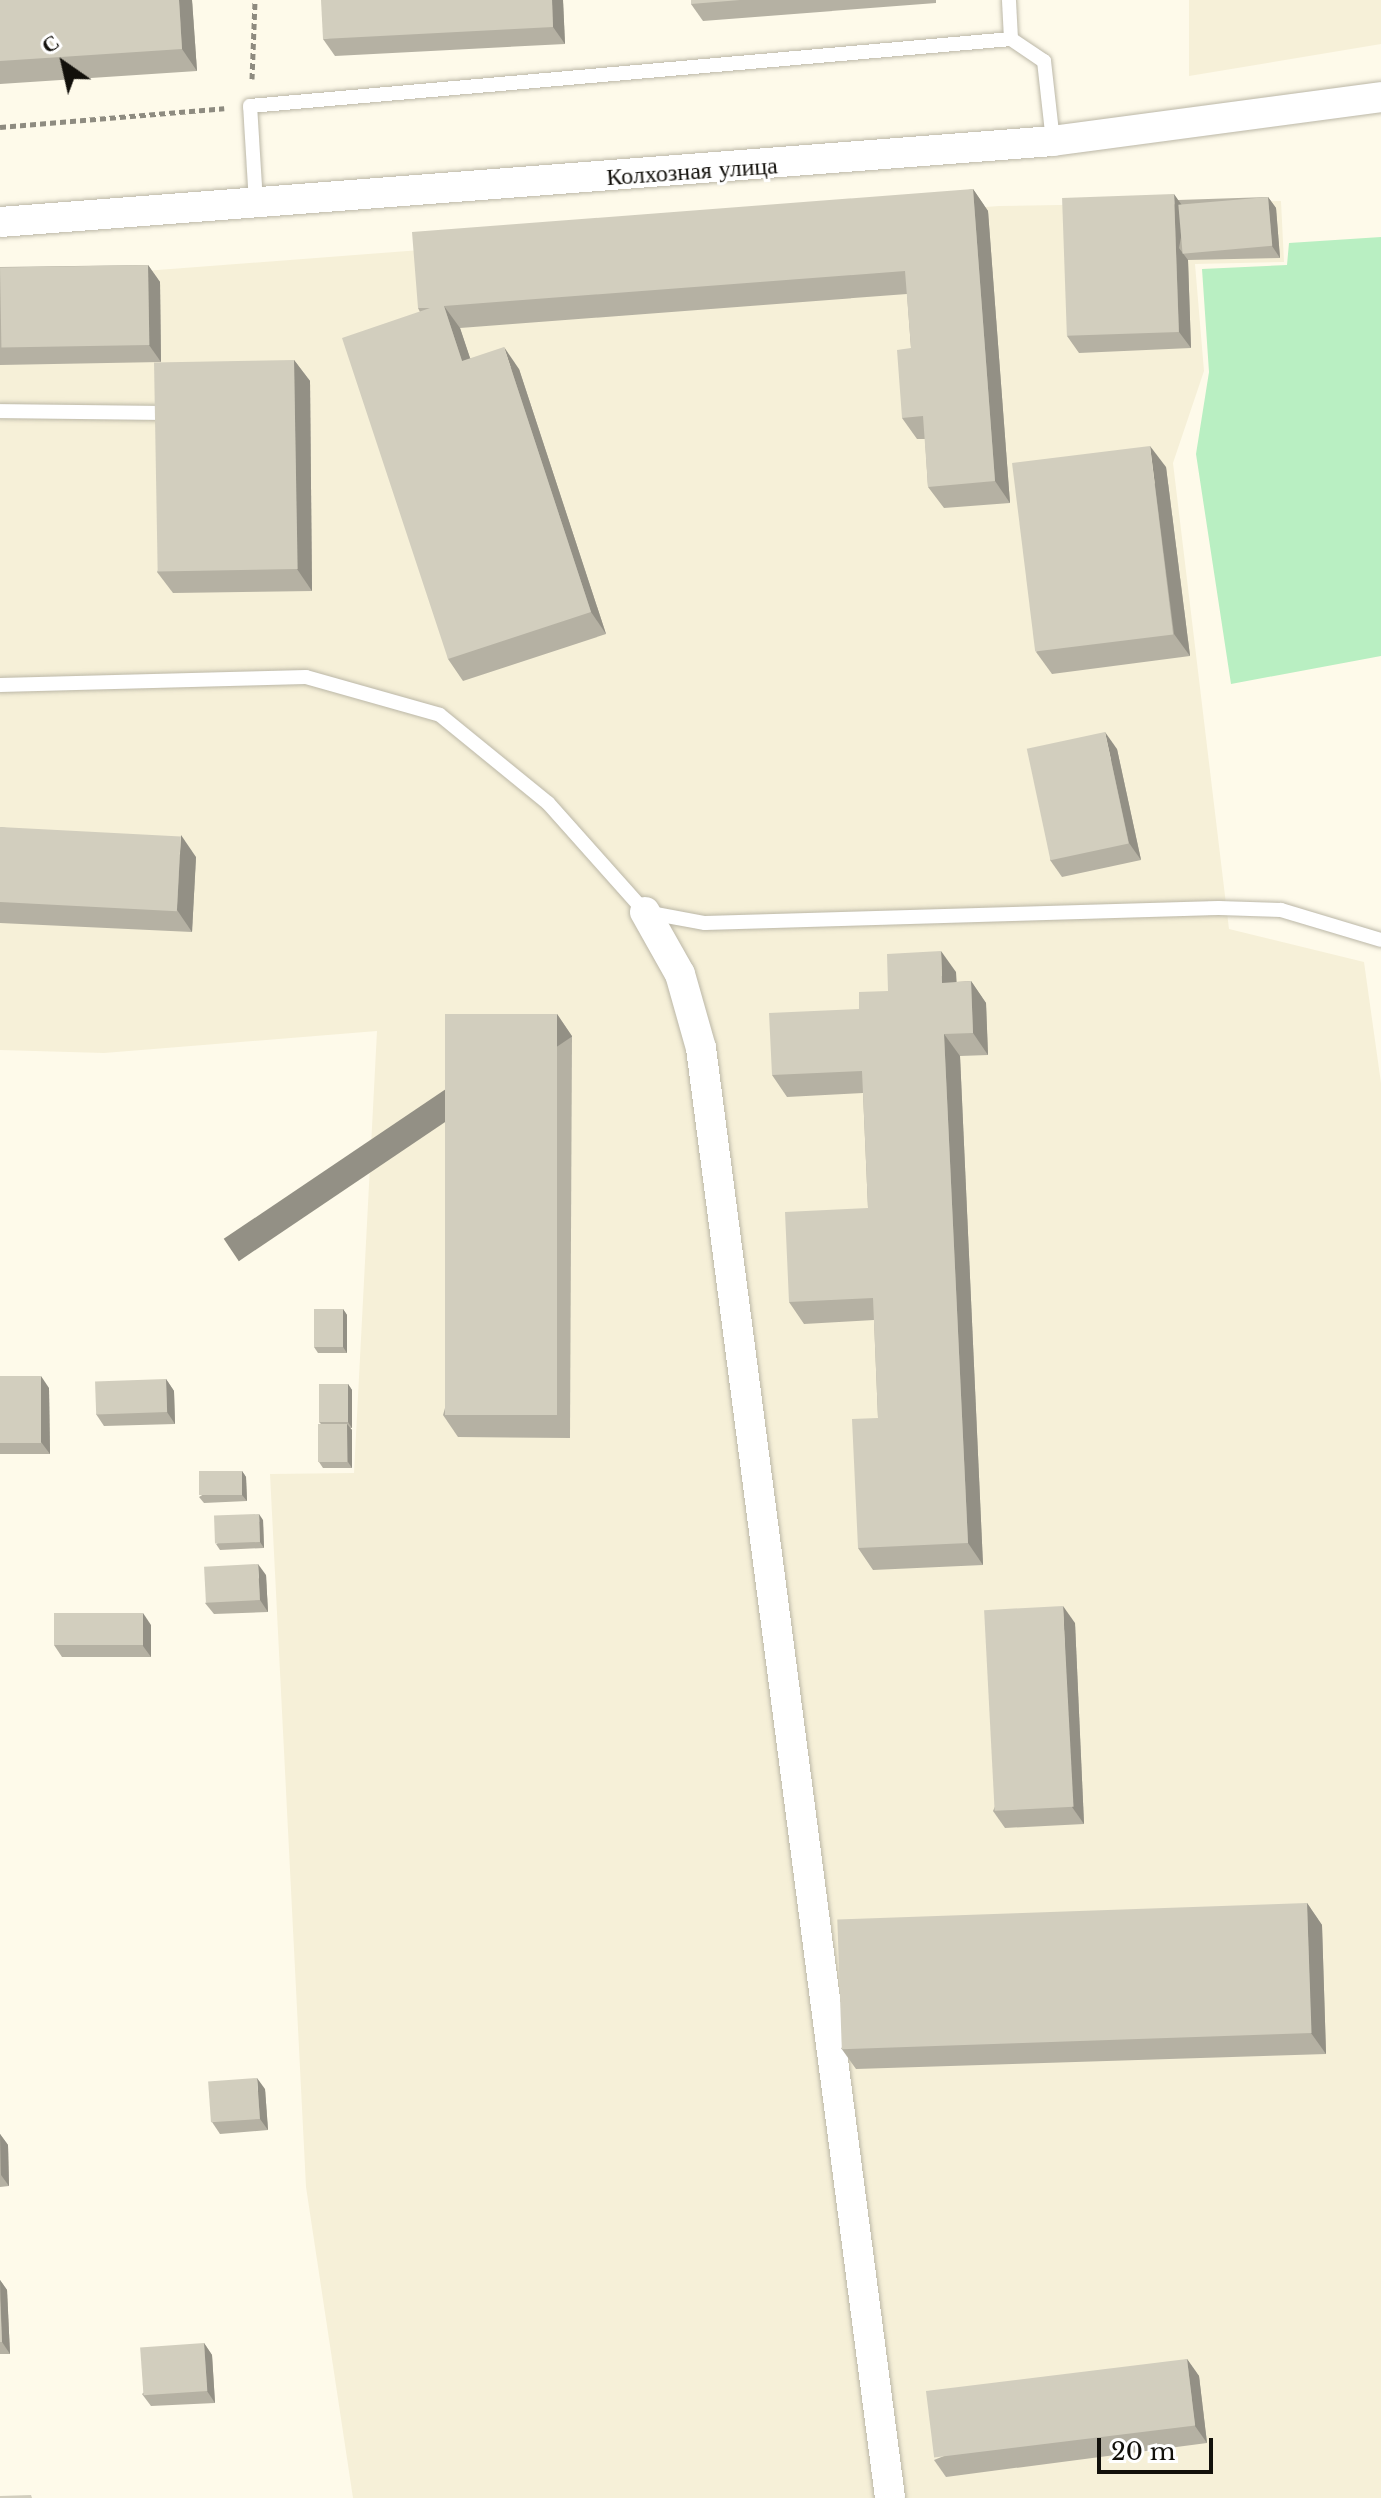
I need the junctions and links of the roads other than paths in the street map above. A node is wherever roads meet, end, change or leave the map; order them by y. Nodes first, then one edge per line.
1 (1009, 0) edge
2 (1011, 39) junction
3 (1381, 97) edge
4 (1053, 141) junction
5 (256, 203) junction
6 (0, 222) edge
7 (0, 411) edge
8 (158, 413) edge
9 (0, 685) edge
10 (645, 912) junction
11 (1381, 940) edge
12 (890, 2498) edge

1 - 2 lane
2 - 4 lane
2 - 5 lane
3 - 4 street, Колхозная улица
4 - 5 street, Колхозная улица
5 - 6 street, Колхозная улица
7 - 8 lane
9 - 10 lane
10 - 11 lane
10 - 12 street

